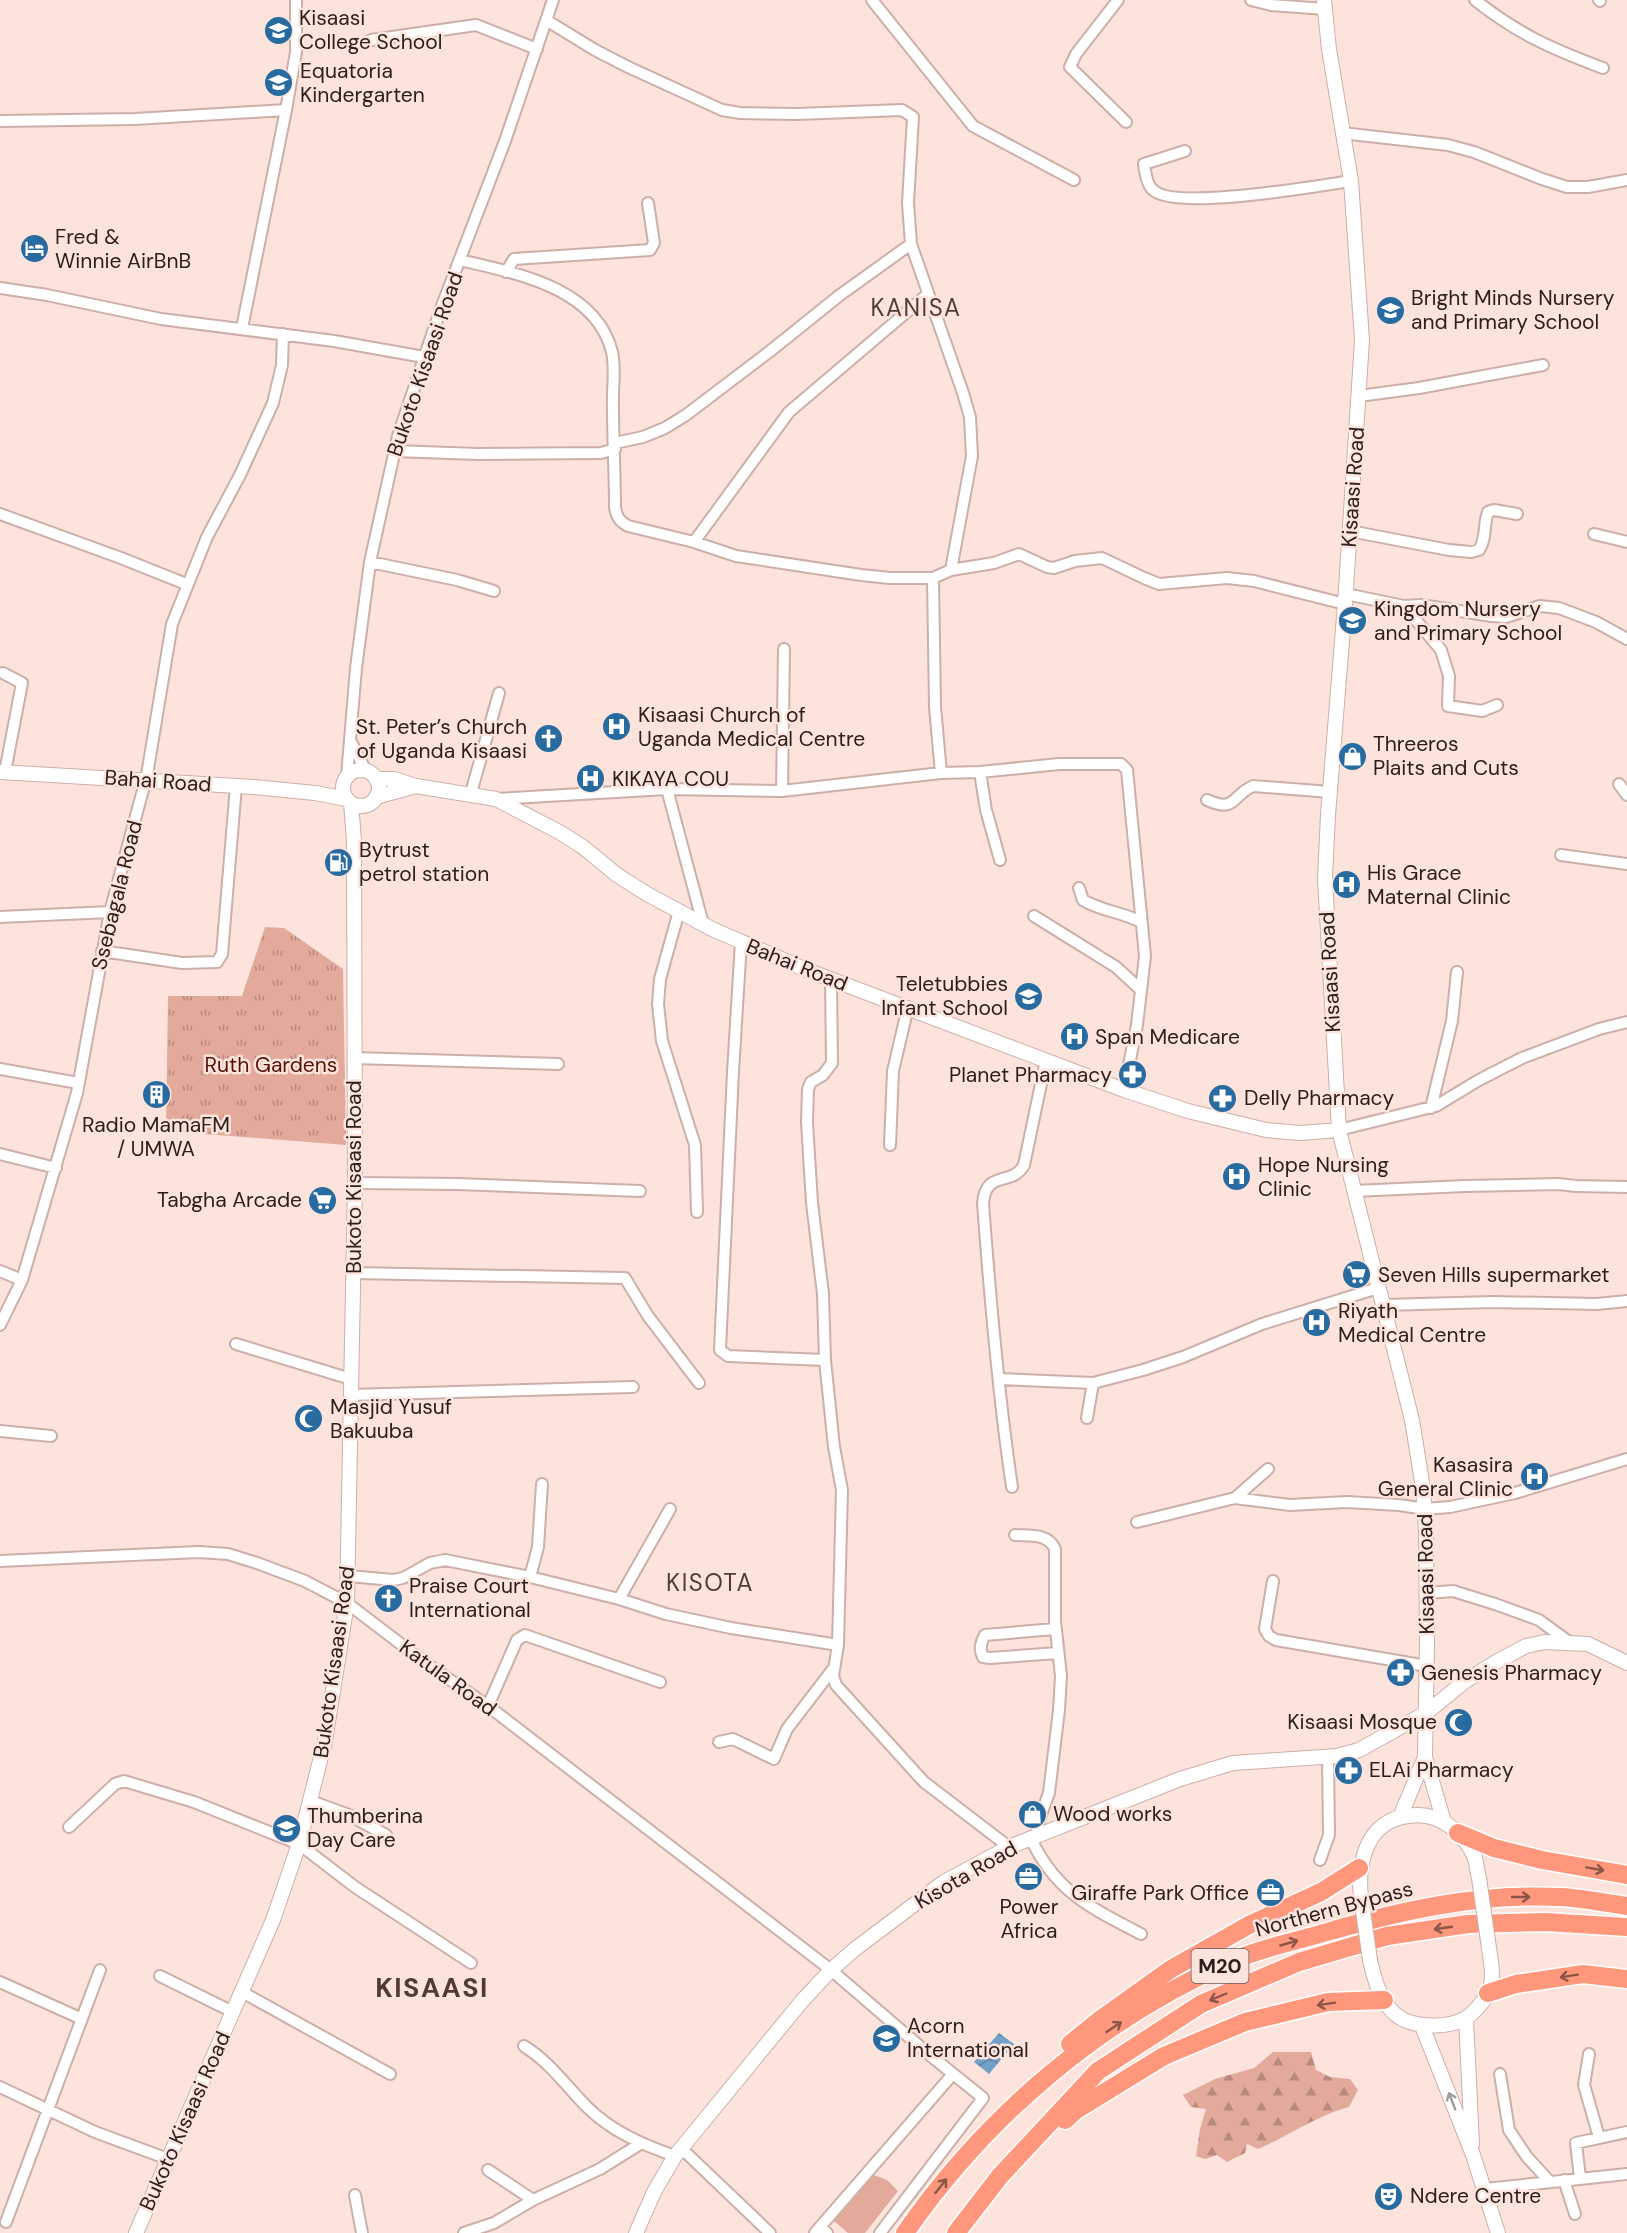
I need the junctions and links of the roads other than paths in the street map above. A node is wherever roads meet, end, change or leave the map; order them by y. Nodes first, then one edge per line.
1 (296, 0) edge
2 (554, 0) edge
3 (872, 0) edge
4 (1118, 0) edge
5 (1251, 0) edge
6 (1475, 0) edge
7 (1324, 4) edge
8 (546, 20) junction
9 (370, 40) dead end
10 (537, 49) junction
11 (1603, 68) dead end
12 (286, 110) junction
13 (0, 122) edge
14 (1126, 122) dead end
15 (1342, 133) junction
16 (1185, 151) dead end
17 (1074, 180) dead end
18 (1627, 180) edge
19 (1351, 181) junction
20 (648, 203) dead end
21 (911, 244) junction
22 (460, 260) junction
23 (506, 272) junction
24 (0, 288) edge
25 (928, 294) junction
26 (242, 328) junction
27 (283, 334) junction
28 (424, 357) junction
29 (1543, 365) dead end
30 (1359, 396) junction
31 (615, 446) junction
32 (394, 451) junction
33 (0, 514) edge
34 (1517, 514) dead end
35 (1350, 531) junction
36 (1594, 534) dead end
37 (694, 542) junction
38 (1627, 542) edge
39 (370, 562) junction
40 (951, 570) junction
41 (933, 578) junction
42 (186, 584) junction
43 (495, 591) dead end
44 (1345, 599) junction
45 (1404, 606) junction
46 (1627, 639) edge
47 (784, 649) dead end
48 (3, 673) dead end
49 (499, 693) dead end
50 (1497, 705) dead end
51 (351, 741) junction
52 (2, 772) edge
53 (980, 772) junction
54 (941, 773) junction
55 (371, 775) junction
56 (346, 779) junction
57 (146, 780) junction
58 (1619, 784) dead end
59 (236, 786) junction
60 (416, 786) junction
61 (667, 789) junction
62 (782, 791) junction
63 (1329, 792) junction
64 (315, 793) junction
65 (471, 793) junction
66 (1627, 795) edge
67 (496, 799) junction
68 (372, 800) junction
69 (1207, 800) dead end
70 (349, 801) junction
71 (354, 840) junction
72 (1561, 855) dead end
73 (1000, 860) dead end
74 (1627, 864) edge
75 (1079, 888) dead end
76 (679, 911) junction
77 (110, 912) junction
78 (1034, 916) dead end
79 (0, 917) edge
80 (1141, 922) junction
81 (703, 924) junction
82 (741, 942) junction
83 (102, 951) junction
84 (1457, 972) dead end
85 (831, 979) junction
86 (1141, 990) junction
87 (908, 1007) junction
88 (1627, 1022) edge
89 (354, 1058) junction
90 (1046, 1060) junction
91 (558, 1064) dead end
92 (0, 1069) edge
93 (78, 1083) junction
94 (1124, 1090) junction
95 (1431, 1108) junction
96 (1339, 1130) junction
97 (890, 1145) dead end
98 (0, 1154) edge
99 (56, 1167) junction
100 (355, 1183) junction
101 (1627, 1187) edge
102 (640, 1191) dead end
103 (1354, 1191) junction
104 (697, 1212) dead end
105 (0, 1271) edge
106 (353, 1273) junction
107 (22, 1280) junction
108 (1378, 1288) junction
109 (1627, 1301) edge
110 (1383, 1305) junction
111 (0, 1324) edge
112 (236, 1344) dead end
113 (825, 1360) junction
114 (351, 1379) junction
115 (999, 1379) junction
116 (699, 1383) dead end
117 (1093, 1383) junction
118 (633, 1387) dead end
119 (350, 1395) junction
120 (1087, 1418) dead end
121 (0, 1431) edge
122 (51, 1436) dead end
123 (1627, 1459) edge
124 (1268, 1469) dead end
125 (543, 1484) dead end
126 (1012, 1486) dead end
127 (1235, 1498) junction
128 (670, 1509) dead end
129 (1425, 1509) junction
130 (1137, 1522) dead end
131 (1015, 1535) dead end
132 (0, 1561) edge
133 (349, 1576) junction
134 (530, 1576) junction
135 (1273, 1581) dead end
136 (1427, 1593) junction
137 (619, 1599) junction
138 (347, 1602) junction
139 (1055, 1629) junction
140 (1569, 1642) junction
141 (838, 1645) junction
142 (1058, 1653) junction
143 (1627, 1663) edge
144 (1427, 1666) junction
145 (834, 1669) junction
146 (660, 1682) dead end
147 (488, 1706) junction
148 (1426, 1713) junction
149 (719, 1742) dead end
150 (1328, 1757) junction
151 (1425, 1757) junction
152 (311, 1801) junction
153 (1400, 1817) junction
154 (69, 1827) dead end
155 (1451, 1828) junction
156 (386, 1835) dead end
157 (1033, 1838) junction
158 (299, 1844) junction
159 (1010, 1847) junction
160 (1320, 1860) dead end
161 (1359, 1868) junction
162 (1627, 1875) edge
163 (1627, 1906) edge
164 (1627, 1927) edge
165 (1141, 1934) dead end
166 (471, 1963) dead end
167 (100, 1970) dead end
168 (831, 1970) junction
169 (160, 1976) dead end
170 (1627, 1979) edge
171 (0, 1982) edge
172 (242, 1992) junction
173 (1488, 1993) junction
174 (1384, 2000) junction
175 (233, 2012) junction
176 (1466, 2018) junction
177 (82, 2019) junction
178 (1422, 2026) junction
179 (524, 2046) dead end
180 (1589, 2054) dead end
181 (390, 2074) dead end
182 (953, 2074) junction
183 (1500, 2074) dead end
184 (0, 2087) edge
185 (49, 2111) junction
186 (1003, 2115) junction
187 (1627, 2132) edge
188 (1599, 2137) junction
189 (640, 2144) junction
190 (678, 2152) junction
191 (1473, 2155) junction
192 (168, 2159) junction
193 (488, 2170) dead end
194 (1627, 2174) edge
195 (1000, 2176) junction
196 (1580, 2178) junction
197 (1564, 2180) junction
198 (1550, 2182) junction
199 (1485, 2189) junction
200 (355, 2195) dead end
201 (533, 2200) junction
202 (1575, 2214) dead end
203 (6, 2222) dead end
204 (821, 2231) edge
205 (136, 2233) edge
206 (362, 2233) edge
207 (464, 2233) edge
208 (636, 2233) edge
209 (770, 2233) edge
210 (880, 2233) edge
211 (905, 2233) edge
212 (956, 2233) edge
213 (1498, 2233) edge

1 - 12 street
2 - 8 street, Bukoto Kisaasi Road
3 - 17 street
4 - 14 street
5 - 7 street
6 - 11 street
7 - 15 main road, Kisaasi Road
8 - 10 street, Bukoto Kisaasi Road
8 - 21 street
9 - 10 street
10 - 22 street, Bukoto Kisaasi Road
12 - 13 street
12 - 26 street
15 - 18 street
15 - 19 main road, Kisaasi Road
16 - 19 street
19 - 30 main road, Kisaasi Road
20 - 23 street
21 - 25 street
21 - 31 street
22 - 23 street
22 - 28 street, Bukoto Kisaasi Road
23 - 31 street
24 - 26 street
25 - 37 street
25 - 40 street
26 - 27 street
27 - 28 street
27 - 42 street, Ssebagala Road
28 - 32 street, Bukoto Kisaasi Road
29 - 30 street
30 - 35 main road, Kisaasi Road
31 - 32 street
31 - 37 street
32 - 39 street, Bukoto Kisaasi Road
33 - 42 street
34 - 35 street
35 - 44 main road, Kisaasi Road
36 - 38 street
37 - 41 street
39 - 43 street
39 - 51 street, Bukoto Kisaasi Road
40 - 41 street
40 - 44 street
41 - 54 street
42 - 57 street, Ssebagala Road
44 - 45 street
44 - 63 main road, Kisaasi Road
45 - 46 street
45 - 50 street
47 - 62 street
48 - 52 street
49 - 65 street
51 - 55 street
51 - 56 street, Bukoto Kisaasi Road
52 - 57 main road, Bahai Road
53 - 54 street
53 - 73 street
53 - 80 street
54 - 62 street
55 - 56 main road
55 - 60 main road, Bahai Road
55 - 68 main road
56 - 64 main road, Bahai Road
56 - 70 main road
57 - 59 main road, Bahai Road
57 - 77 street, Ssebagala Road
58 - 66 street
59 - 64 main road, Bahai Road
59 - 83 street
60 - 65 main road, Bahai Road
60 - 68 main road, Bahai Road
61 - 62 street
61 - 67 street
61 - 81 street
63 - 69 street
63 - 96 main road, Kisaasi Road
64 - 70 main road, Bahai Road
65 - 67 main road, Bahai Road
67 - 76 main road, Bahai Road
68 - 70 main road
68 - 71 main road, Bukoto Kisaasi Road
70 - 71 main road, Bukoto Kisaasi Road
71 - 89 main road, Bukoto Kisaasi Road
72 - 74 street
75 - 80 street
76 - 81 main road, Bahai Road
76 - 104 street
77 - 79 street
77 - 83 street, Ssebagala Road
78 - 86 street
80 - 86 street
81 - 82 main road, Bahai Road
82 - 85 main road, Bahai Road
82 - 113 street
83 - 93 street, Ssebagala Road
84 - 95 street
85 - 87 main road, Bahai Road
85 - 113 street
86 - 94 street
87 - 90 main road, Bahai Road
87 - 97 street
88 - 95 street
89 - 91 street
89 - 100 main road, Bukoto Kisaasi Road
90 - 94 main road, Bahai Road
90 - 115 street
92 - 93 street
93 - 99 street, Ssebagala Road
94 - 96 main road, Bahai Road
95 - 96 street
96 - 103 main road, Kisaasi Road
98 - 99 street
99 - 107 street, Ssebagala Road
100 - 102 street
100 - 106 main road, Bukoto Kisaasi Road
101 - 103 street
103 - 108 main road, Kisaasi Road
105 - 107 street
106 - 114 main road, Bukoto Kisaasi Road
106 - 116 street
107 - 111 street, Ssebagala Road
108 - 110 main road, Kisaasi Road
108 - 117 street
109 - 110 street
110 - 129 main road, Kisaasi Road
112 - 114 street
113 - 141 street
114 - 119 main road, Bukoto Kisaasi Road
115 - 117 street
115 - 126 street
117 - 120 street
118 - 119 street
119 - 133 main road, Bukoto Kisaasi Road
121 - 122 street
123 - 129 street
124 - 127 street
125 - 134 street
127 - 129 street
127 - 130 street
128 - 137 street
129 - 136 main road, Kisaasi Road
131 - 139 street
132 - 138 street, Katula Road
133 - 134 street
133 - 138 main road, Bukoto Kisaasi Road
134 - 137 street
135 - 144 street
136 - 140 street
136 - 144 main road, Kisaasi Road
137 - 141 street
138 - 147 street, Katula Road
138 - 152 main road, Bukoto Kisaasi Road
139 - 142 street
139 - 142 street
140 - 143 main road, Kisota Road
140 - 148 main road, Kisota Road
141 - 145 street
142 - 157 street
144 - 148 main road, Kisaasi Road
145 - 149 street
145 - 159 street
146 - 147 street
147 - 168 street, Katula Road
148 - 150 main road, Kisota Road
148 - 151 main road, Kisaasi Road
150 - 157 main road, Kisota Road
150 - 160 street
151 - 153 main road
151 - 155 main road
152 - 156 street
152 - 158 main road, Bukoto Kisaasi Road
153 - 155 main road
153 - 161 main road
154 - 158 street
155 -> 162 highway
155 - 173 main road, bridge
157 - 159 main road, Kisota Road
157 - 165 street
158 - 166 street
158 - 172 main road, Bukoto Kisaasi Road
159 - 168 main road, Kisota Road
161 - 174 main road, bridge
161 - 186 highway
186 -> 163 highway, Northern Bypass / M20
164 -> 195 highway, Northern Bypass / M20
167 - 177 street
168 - 182 street, Katula Road
168 - 190 main road, Kisota Road
169 - 175 street
170 -> 173 highway
171 - 177 street
172 - 175 main road, Bukoto Kisaasi Road
172 - 181 street
173 - 176 main road
174 - 178 main road
174 -> 195 highway
175 - 192 main road, Bukoto Kisaasi Road
176 - 178 main road
176 - 191 main road
177 - 185 street
191 -> 178 main road
179 - 189 street
180 - 188 street
182 - 204 street
182 - 210 street, Katula Road
183 - 198 street
184 - 185 street
185 - 192 street
185 - 203 street
211 -> 186 highway, Northern Bypass / M20
187 - 188 street
188 - 196 street
189 - 190 street
189 - 201 street
190 - 208 main road, Kisota Road
190 - 209 street
191 - 199 main road
192 - 205 main road, Bukoto Kisaasi Road
193 - 201 street
194 - 196 street
195 - 212 highway, Northern Bypass / M20
196 - 197 street
197 - 198 street
197 - 202 street
198 - 199 street
199 - 213 main road
200 - 206 street
201 - 207 street

